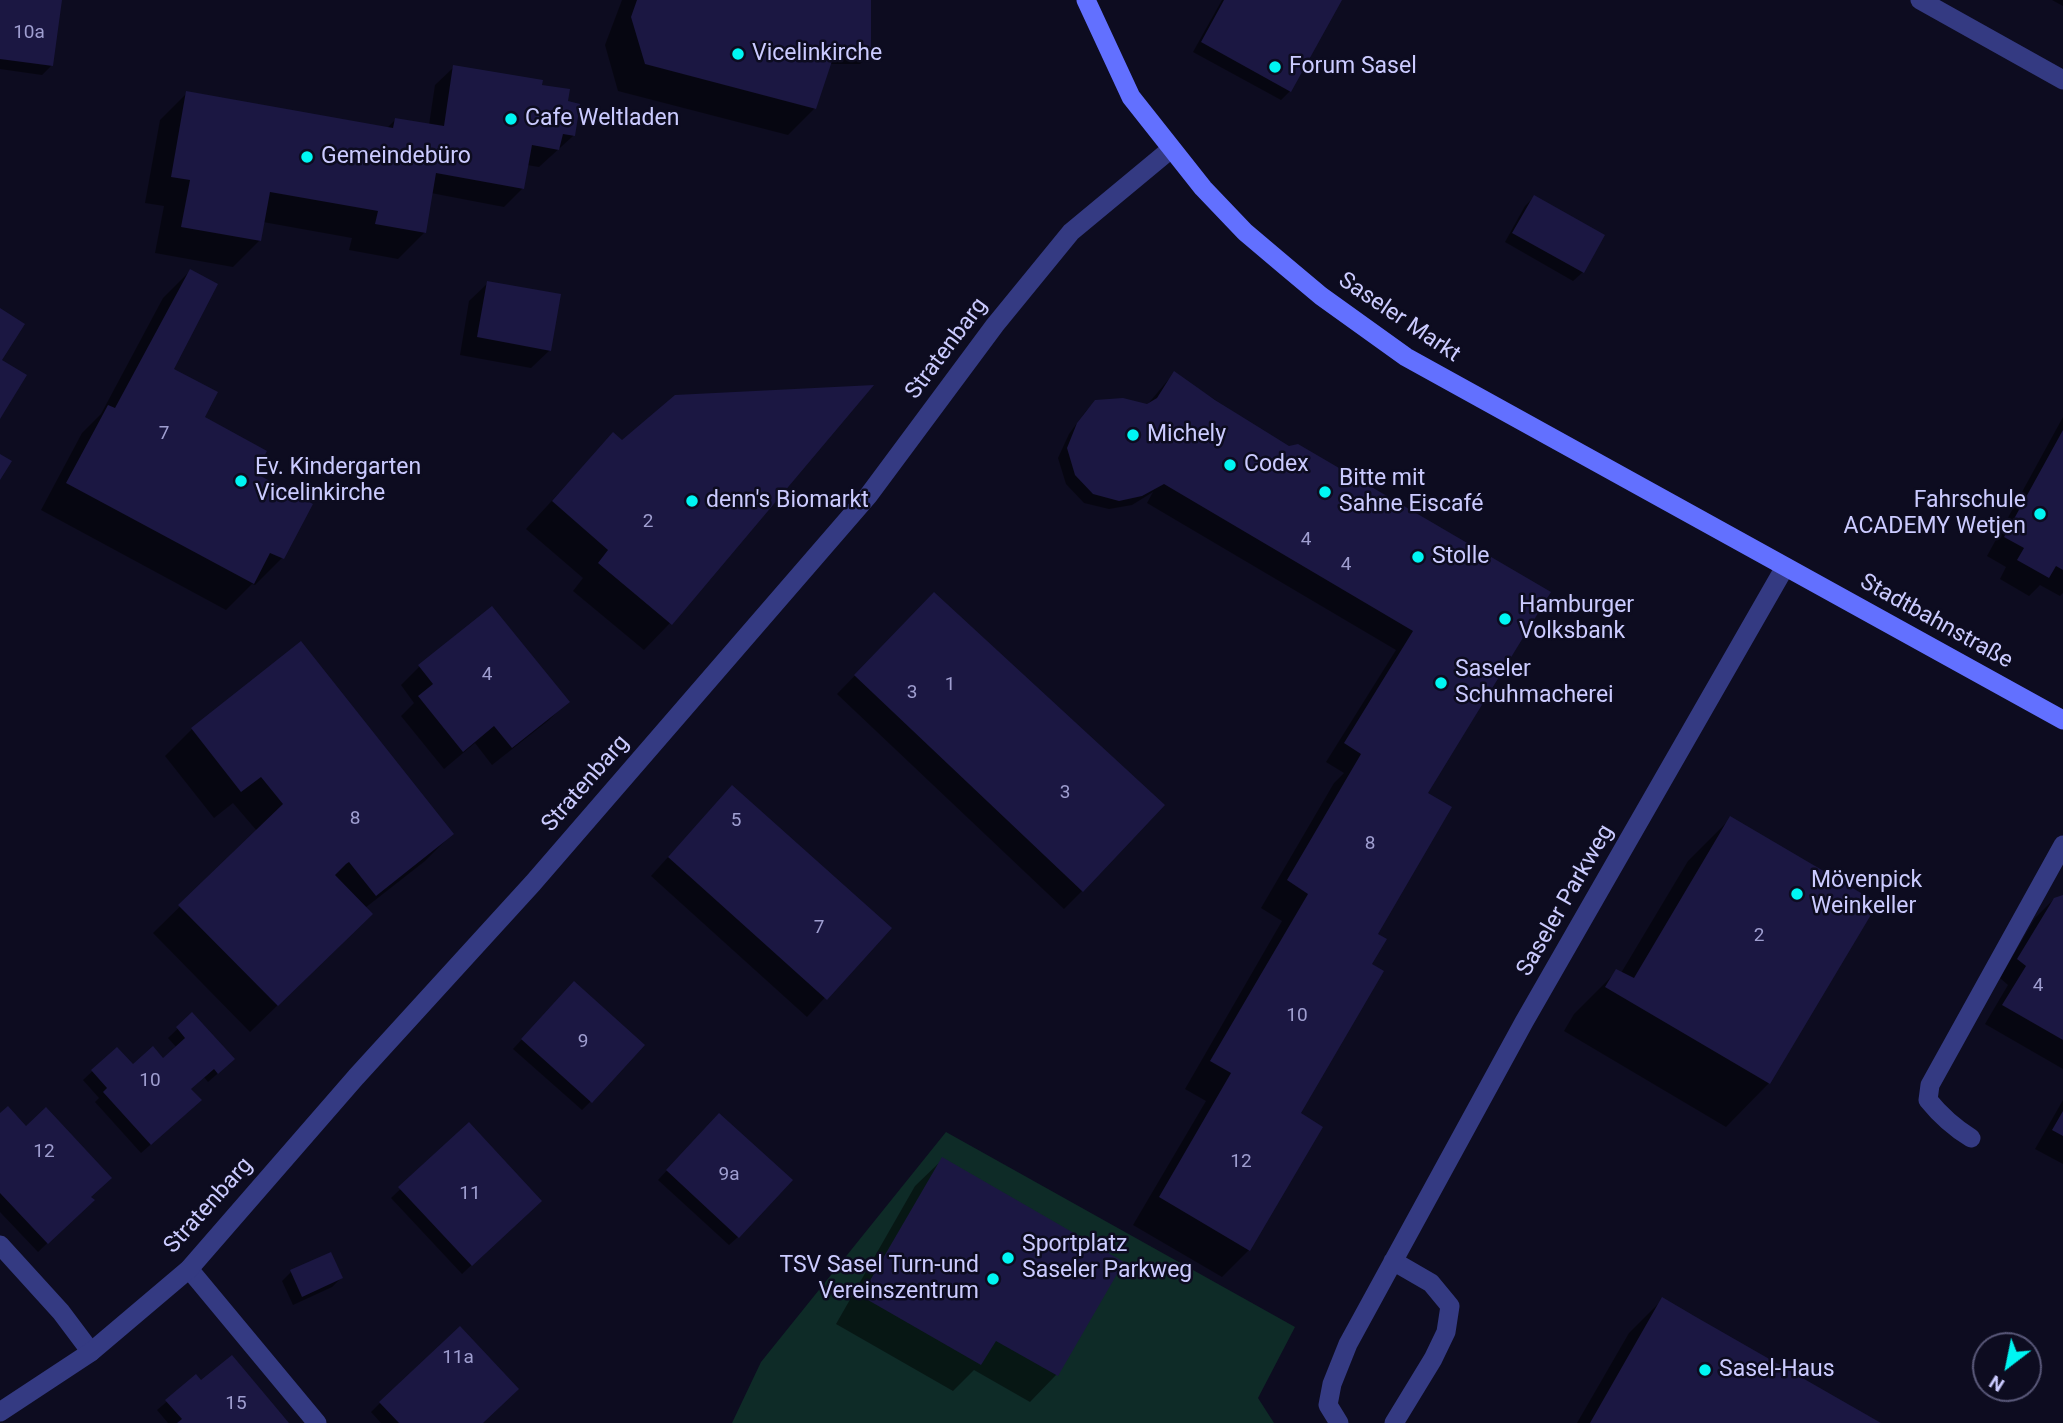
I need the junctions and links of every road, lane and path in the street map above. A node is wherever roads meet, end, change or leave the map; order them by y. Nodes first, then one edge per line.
1 (1086, 0) edge
2 (1920, 0) edge
3 (2063, 80) edge
4 (1171, 149) junction
5 (1785, 567) junction
6 (2063, 720) edge
7 (2063, 845) edge
8 (1971, 1138) dead end
9 (0, 1245) edge
10 (1393, 1261) junction
11 (189, 1269) junction
12 (91, 1352) junction
13 (0, 1412) edge
14 (317, 1423) edge
15 (1339, 1423) edge
16 (1394, 1423) edge

1 - 4 main road, Saseler Markt
2 - 3 street
4 - 5 main road, Saseler Markt
4 - 11 street, Stratenbarg
5 - 6 main road, Stadtbahnstraße
5 - 10 street, Saseler Parkweg
7 - 8 street
9 - 12 street
10 - 15 street, Saseler Parkweg
10 - 16 street
11 - 12 street, Stratenbarg
11 - 14 street
12 - 13 street, Stratenbarg

